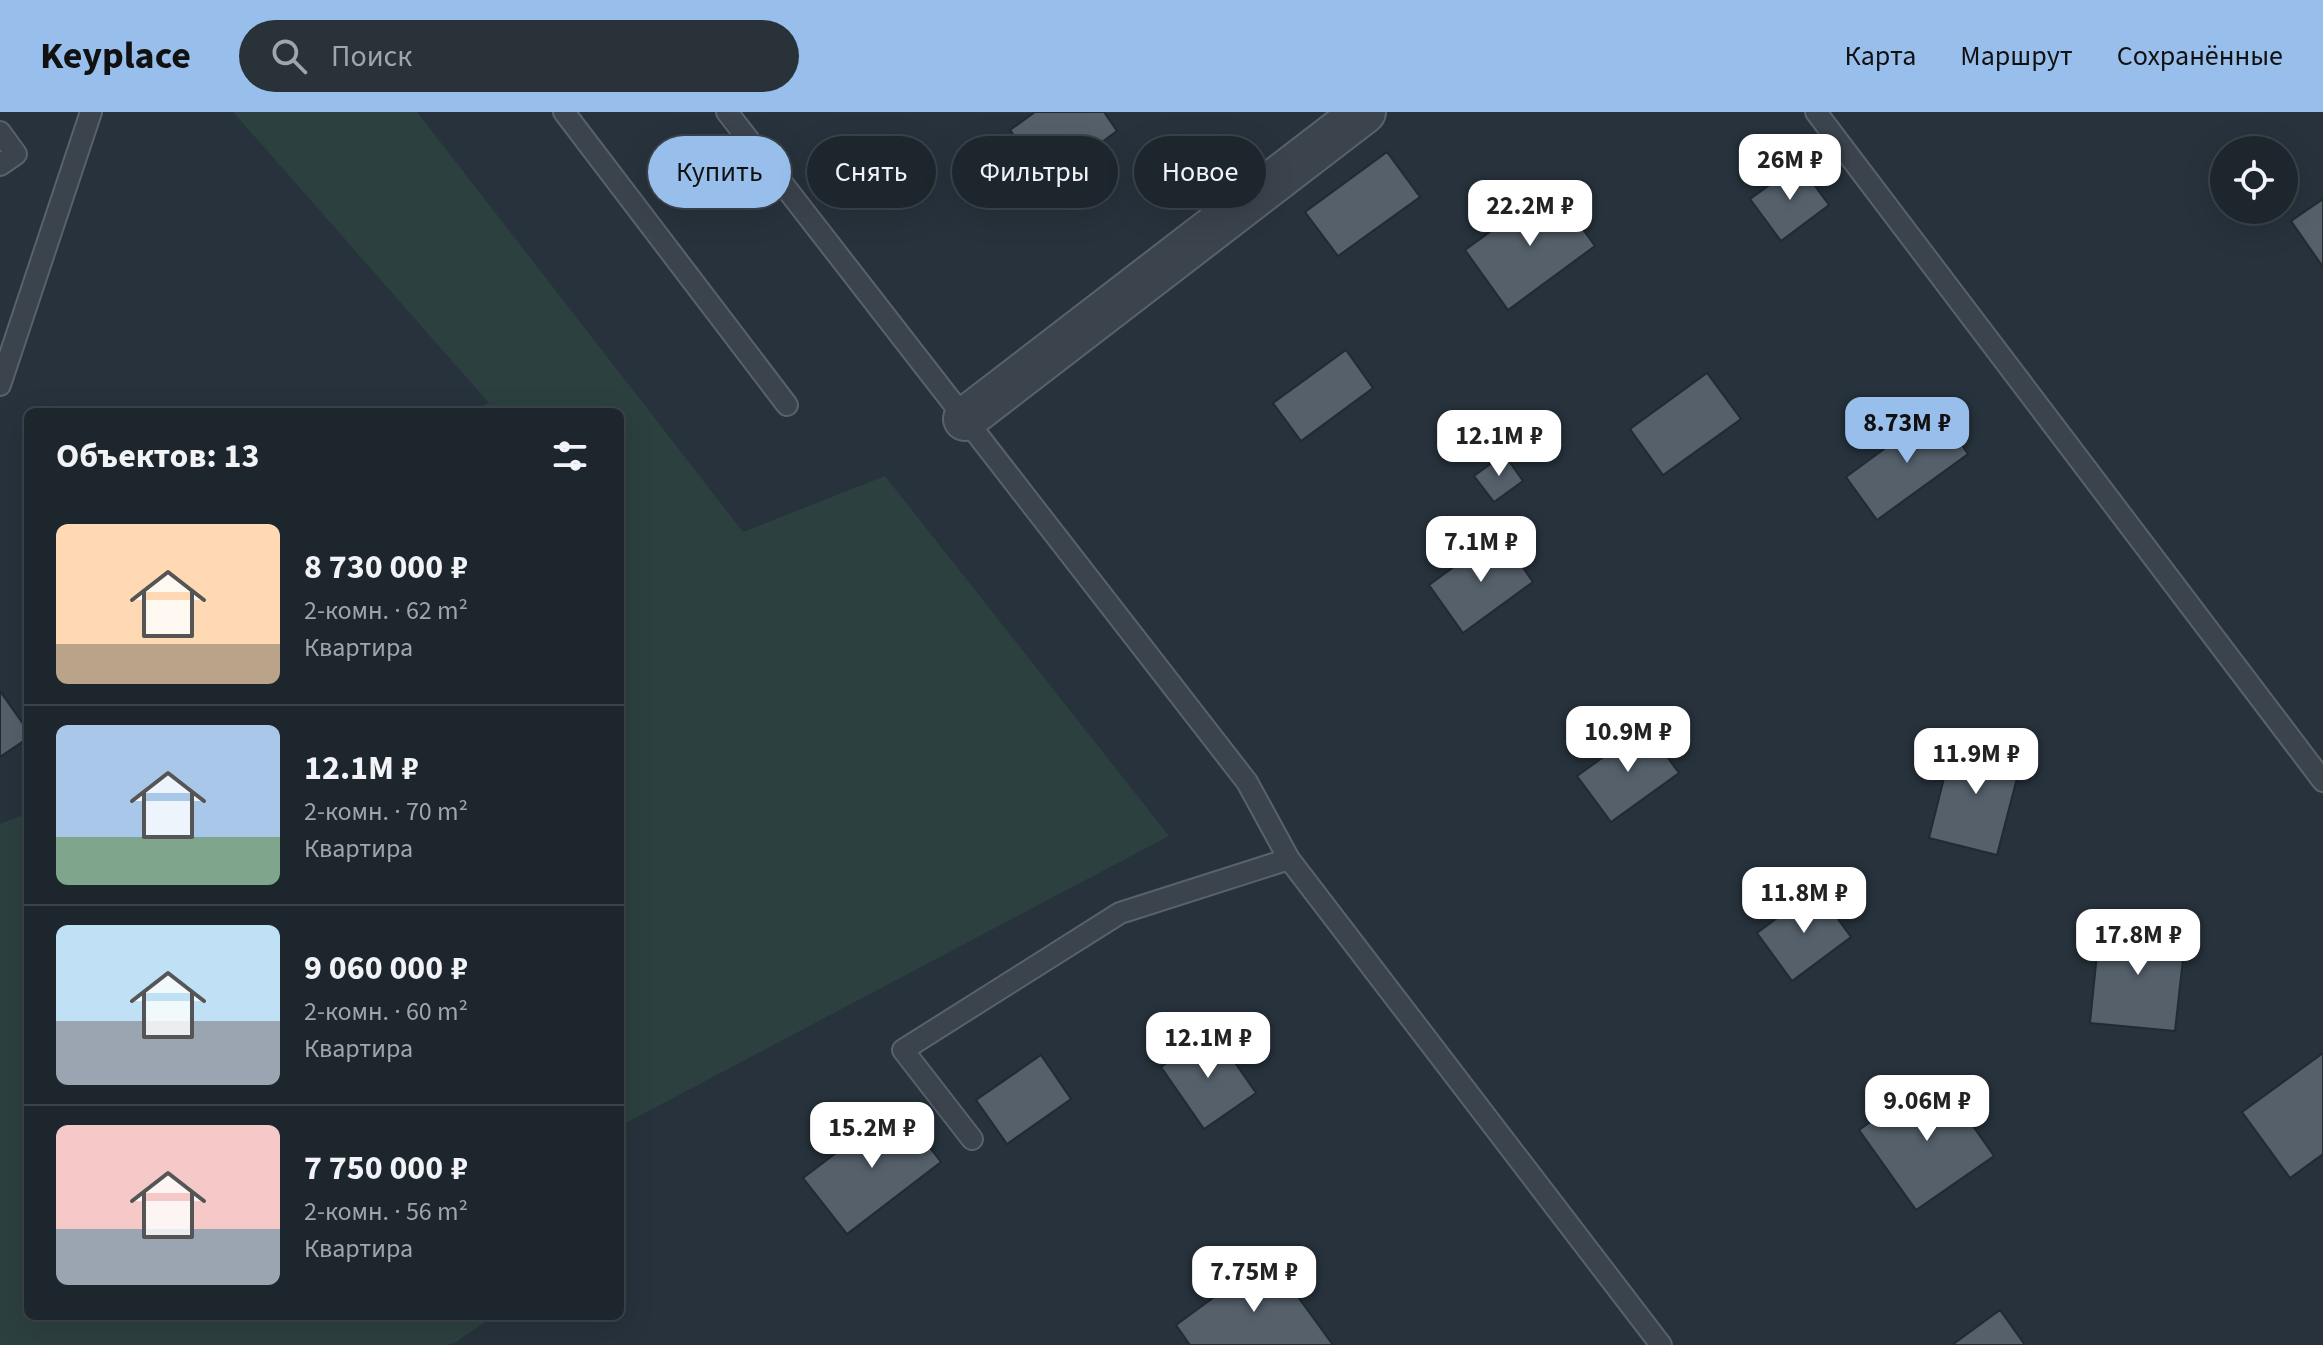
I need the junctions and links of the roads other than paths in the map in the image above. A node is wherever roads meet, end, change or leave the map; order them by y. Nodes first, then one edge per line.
1 (91, 112) edge
2 (564, 112) edge
3 (727, 112) edge
4 (1364, 112) edge
5 (1816, 112) edge
6 (0, 132) edge
7 (0, 165) edge
8 (5, 345) edge
9 (0, 385) edge
10 (787, 405) dead end
11 (965, 419) junction
12 (2323, 781) edge
13 (1289, 859) junction
14 (972, 1139) dead end
15 (1661, 1345) edge

1 - 8 lane
2 - 10 lane
3 - 11 lane
4 - 11 street
5 - 12 lane
6 - 7 lane
8 - 9 lane
11 - 13 lane
13 - 14 lane
13 - 15 lane

